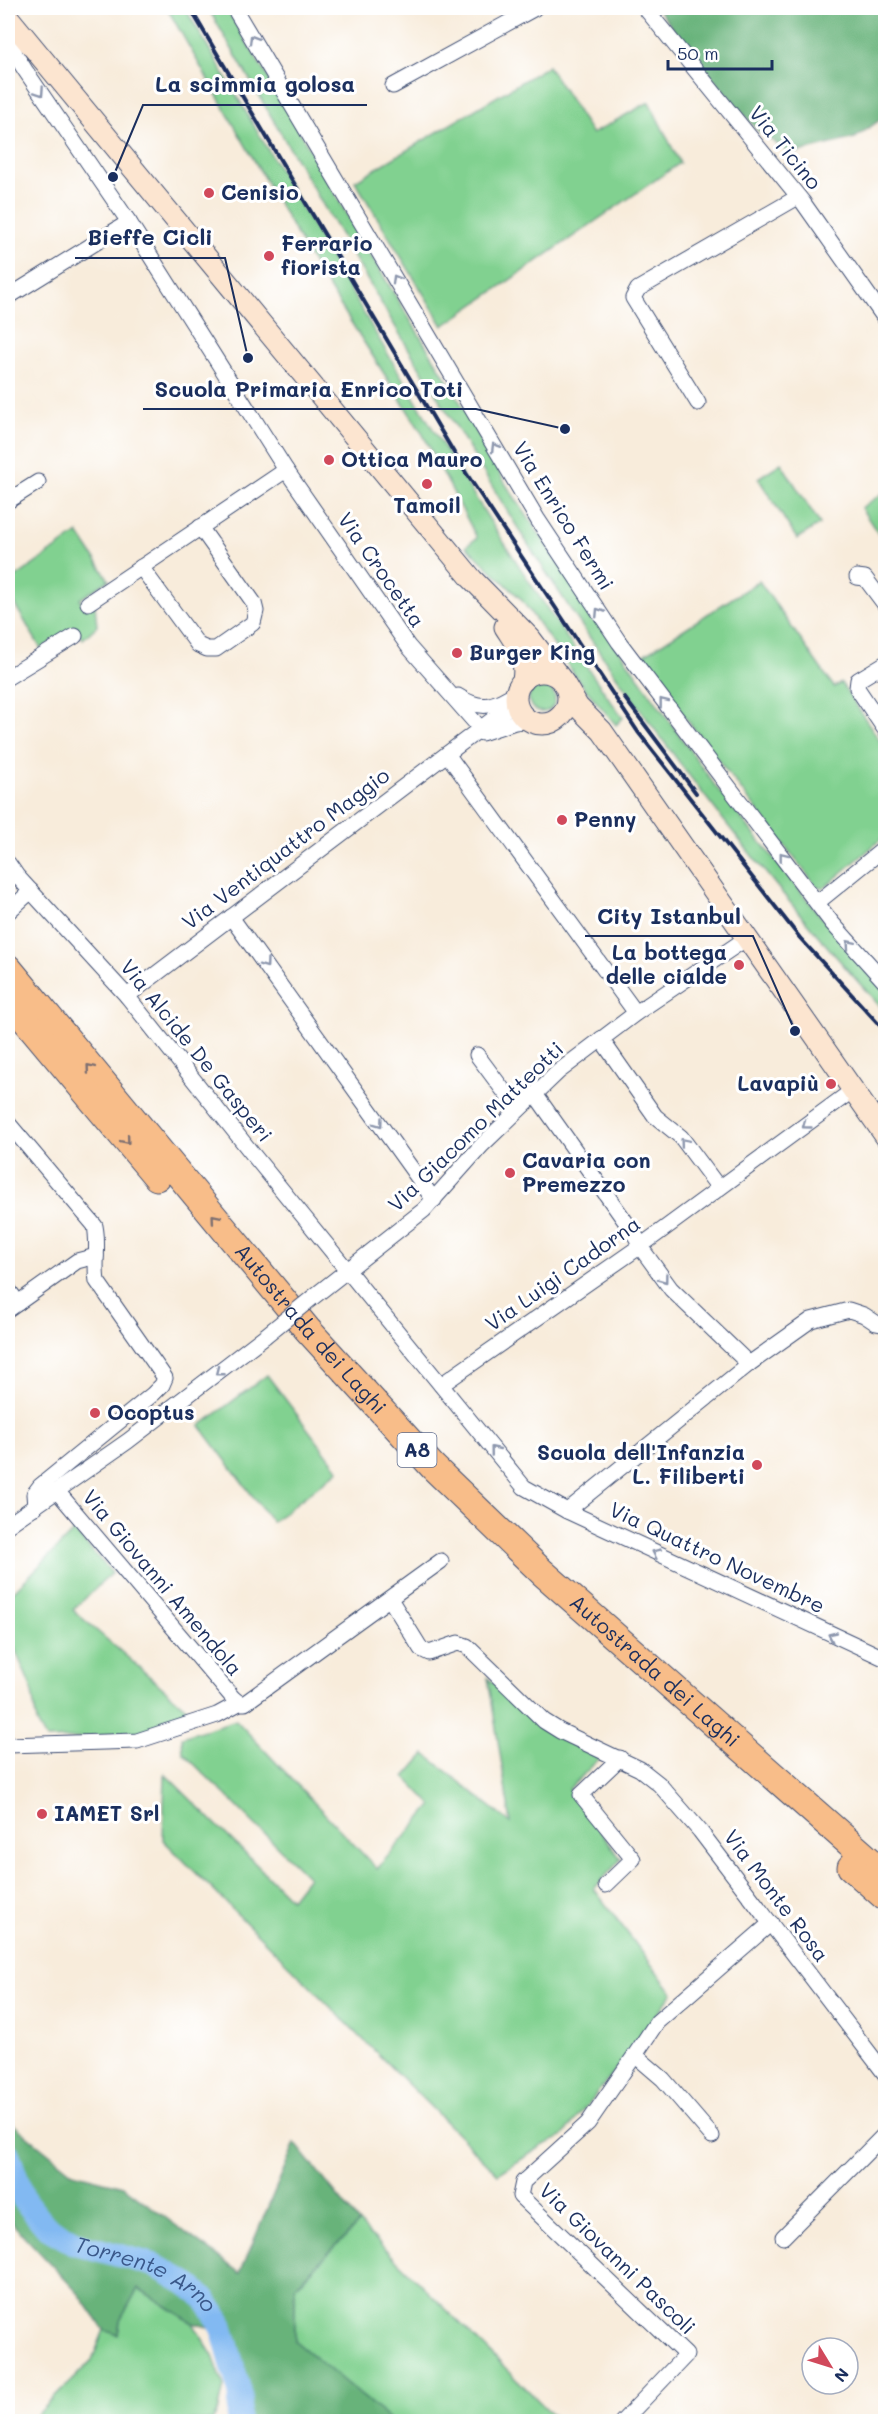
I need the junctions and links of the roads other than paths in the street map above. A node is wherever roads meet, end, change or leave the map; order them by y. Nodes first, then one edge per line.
1 (234, 8) edge
2 (536, 8) edge
3 (645, 8) edge
4 (8, 19) edge
5 (393, 86) dead end
6 (798, 196) junction
7 (129, 222) junction
8 (8, 297) edge
9 (885, 320) edge
10 (698, 403) dead end
11 (286, 470) junction
12 (38, 482) dead end
13 (8, 501) edge
14 (200, 527) junction
15 (141, 567) junction
16 (857, 577) dead end
17 (491, 600) junction
18 (88, 603) dead end
19 (885, 606) edge
20 (75, 636) dead end
21 (885, 663) edge
22 (8, 677) edge
23 (564, 683) junction
24 (448, 689) junction
25 (519, 691) junction
26 (539, 722) junction
27 (885, 731) edge
28 (475, 732) junction
29 (612, 748) junction
30 (447, 754) junction
31 (885, 847) edge
32 (8, 863) edge
33 (31, 891) junction
34 (818, 902) junction
35 (8, 912) edge
36 (231, 917) junction
37 (747, 938) junction
38 (8, 968) edge
39 (885, 983) edge
40 (127, 996) junction
41 (8, 999) edge
42 (636, 1013) junction
43 (601, 1039) junction
44 (477, 1055) dead end
45 (853, 1090) junction
46 (535, 1094) junction
47 (518, 1110) junction
48 (8, 1123) edge
49 (885, 1137) edge
50 (719, 1188) junction
51 (434, 1200) junction
52 (642, 1245) junction
53 (96, 1256) junction
54 (348, 1270) junction
55 (8, 1289) edge
56 (13, 1307) edge
57 (885, 1325) edge
58 (749, 1364) junction
59 (441, 1385) junction
60 (57, 1491) junction
61 (35, 1507) junction
62 (567, 1511) junction
63 (8, 1525) edge
64 (441, 1561) dead end
65 (390, 1599) junction
66 (885, 1659) edge
67 (239, 1703) junction
68 (8, 1745) edge
69 (620, 1758) junction
70 (885, 1875) edge
71 (606, 1886) dead end
72 (885, 1898) edge
73 (771, 1923) junction
74 (635, 2055) junction
75 (885, 2075) edge
76 (885, 2133) edge
77 (712, 2136) dead end
78 (783, 2237) dead end
79 (622, 2421) edge

34 -> 1 street, Via Enrico Fermi
2 - 5 street
3 - 6 street, Via Ticino
4 -> 7 street, Via Crocetta
4 - 17 main road
6 - 9 street, Via Ticino
6 - 10 street
7 - 8 street
7 - 11 street, Via Crocetta
11 - 14 street
11 - 24 street, Via Crocetta
12 - 13 street
14 - 15 street
14 - 15 street
15 - 18 street
16 - 19 street
17 - 23 main road
17 - 25 main road
20 - 22 street
21 - 27 street
23 - 25 main road
23 - 26 main road
23 - 29 main road
24 - 25 street, Via Crocetta
24 - 28 street, Via Crocetta
25 - 26 main road
25 - 28 street, Via Ventiquattro Maggio
26 - 28 street, Via Ventiquattro Maggio
26 - 29 main road
28 - 30 street, Via Ventiquattro Maggio
29 - 37 main road
30 - 36 street, Via Ventiquattro Maggio
30 - 42 street
31 - 34 street
32 - 33 street, Via Alcide De Gasperi
33 - 35 street
33 - 40 street, Via Alcide De Gasperi
39 -> 34 street, Via Enrico Fermi
36 - 40 street, Via Ventiquattro Maggio
36 -> 51 street
37 - 42 street, Via Giacomo Matteotti
37 - 45 main road
70 -> 38 highway, Autostrada dei Laghi / A8
40 - 54 street, Via Alcide De Gasperi
41 -> 72 highway, Autostrada dei Laghi / A8
42 - 43 street, Via Giacomo Matteotti
43 - 46 street, Via Giacomo Matteotti
50 -> 43 street
44 - 47 street
45 - 49 main road
45 -> 50 street, Via Luigi Cadorna
46 - 47 street, Via Giacomo Matteotti
46 - 52 street
47 - 51 street, Via Giacomo Matteotti
48 - 53 street
50 - 52 street, Via Luigi Cadorna
51 - 54 street, Via Giacomo Matteotti
52 -> 58 street
52 - 59 street, Via Luigi Cadorna
53 - 56 street
53 - 61 street
54 - 59 street, Via Quattro Novembre
54 -> 60 street, Via Giacomo Matteotti, bridge
55 - 56 street
57 - 58 street
58 - 62 street
62 -> 59 street, Via Quattro Novembre
60 - 61 street, Via Giacomo Matteotti
60 - 67 street, Via Giovanni Amendola
61 - 63 street, Via Giacomo Matteotti
66 -> 62 street, Via Quattro Novembre
64 - 65 street, Via Giovanni Amendola
65 - 67 street, Via Giovanni Amendola
65 - 69 street, Via Monte Rosa
67 - 68 street
69 - 71 street
69 - 73 street, Via Monte Rosa
73 - 74 street, Via Giovanni Pascoli
73 - 75 street, Via Monte Rosa
74 - 77 street
74 - 79 street, Via Giovanni Pascoli
76 - 78 street

